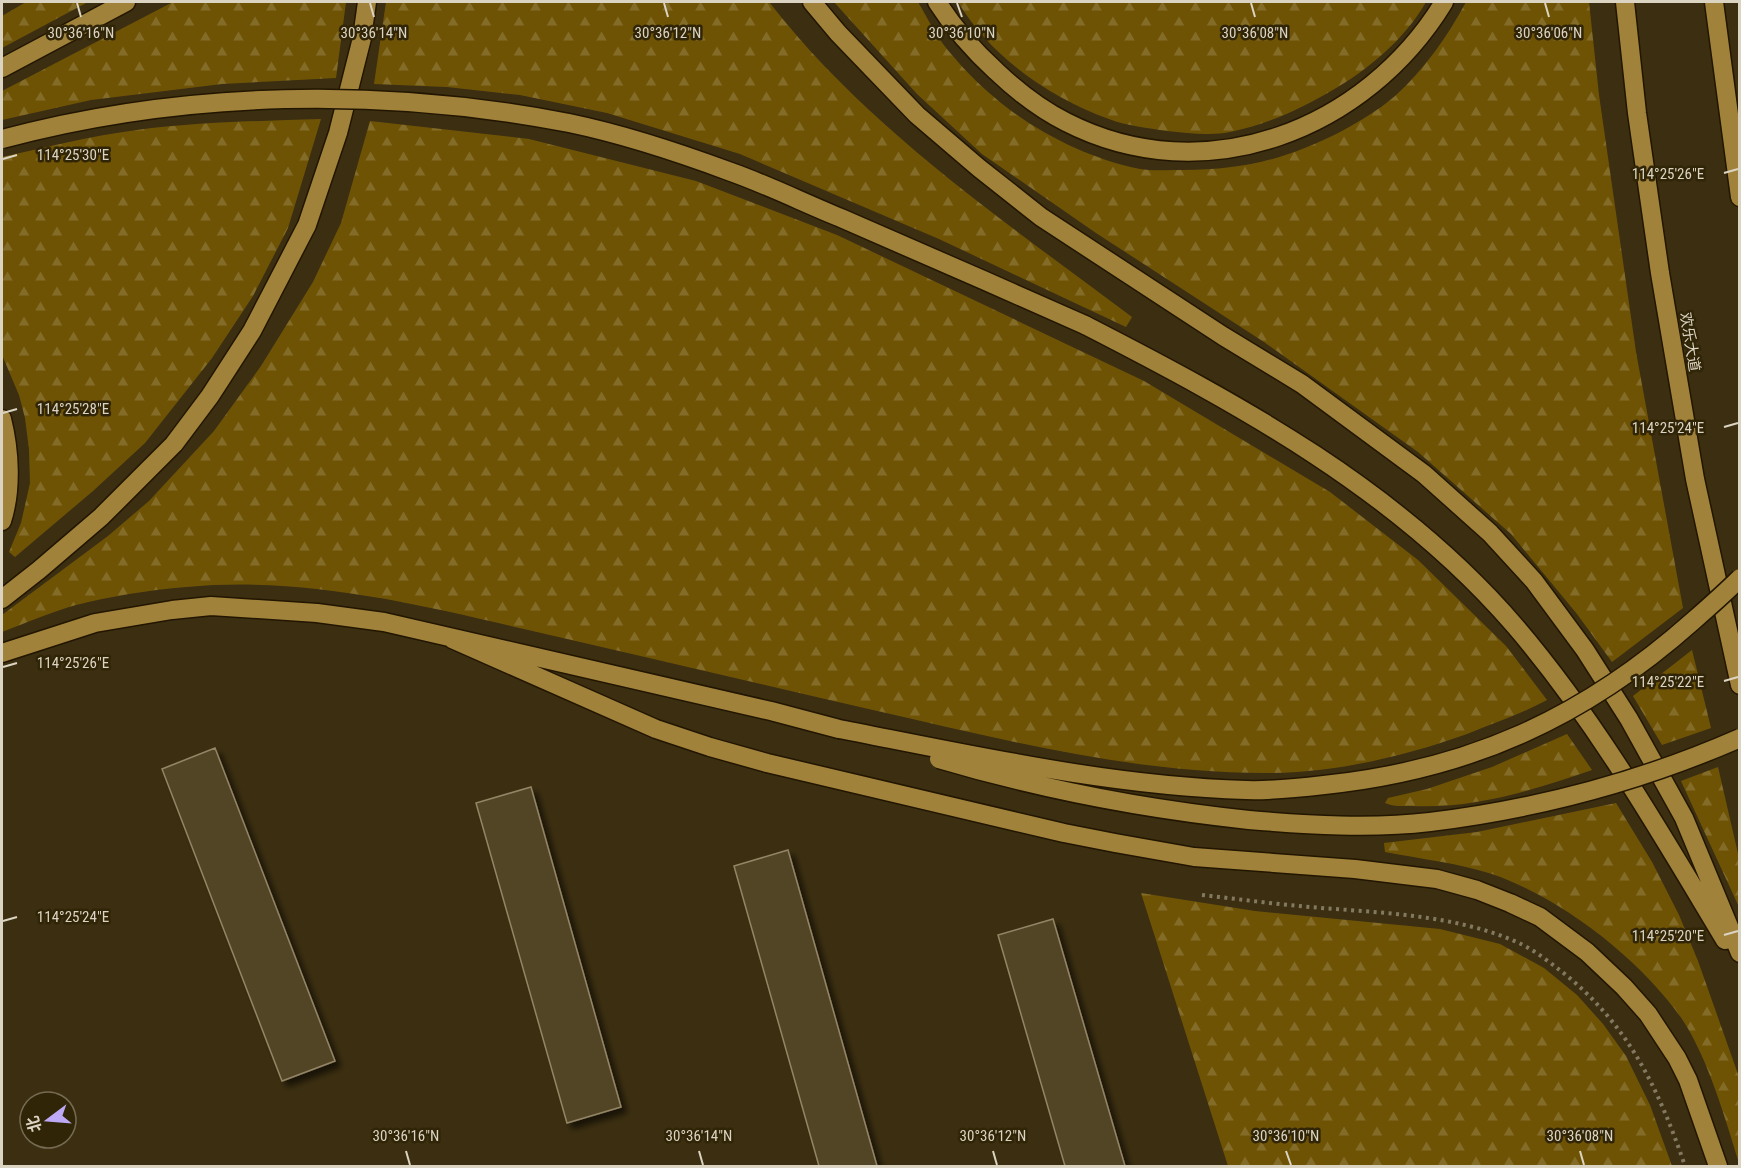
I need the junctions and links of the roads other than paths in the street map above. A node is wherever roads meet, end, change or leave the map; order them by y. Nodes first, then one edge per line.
1 (126, 2) edge
2 (367, 2) edge
3 (812, 2) edge
4 (937, 2) edge
5 (1444, 2) edge
6 (1625, 2) edge
7 (1714, 2) edge
8 (2, 68) edge
9 (2, 139) edge
10 (1740, 197) edge
11 (2, 419) edge
12 (2, 521) edge
13 (1740, 578) edge
14 (2, 599) edge
15 (452, 639) junction
16 (2, 653) edge
17 (1740, 685) edge
18 (839, 729) junction
19 (1740, 738) edge
20 (1740, 953) edge
21 (1740, 964) edge
22 (1718, 1167) edge

1 - 8 highway
2 - 14 highway
3 - 20 highway
4 - 5 highway
6 - 17 highway, 欢乐大道
7 - 10 highway
9 - 21 highway, bridge
11 - 12 highway
13 - 18 highway, bridge
15 - 16 highway
15 - 18 highway
15 - 22 highway
18 - 19 highway, bridge

